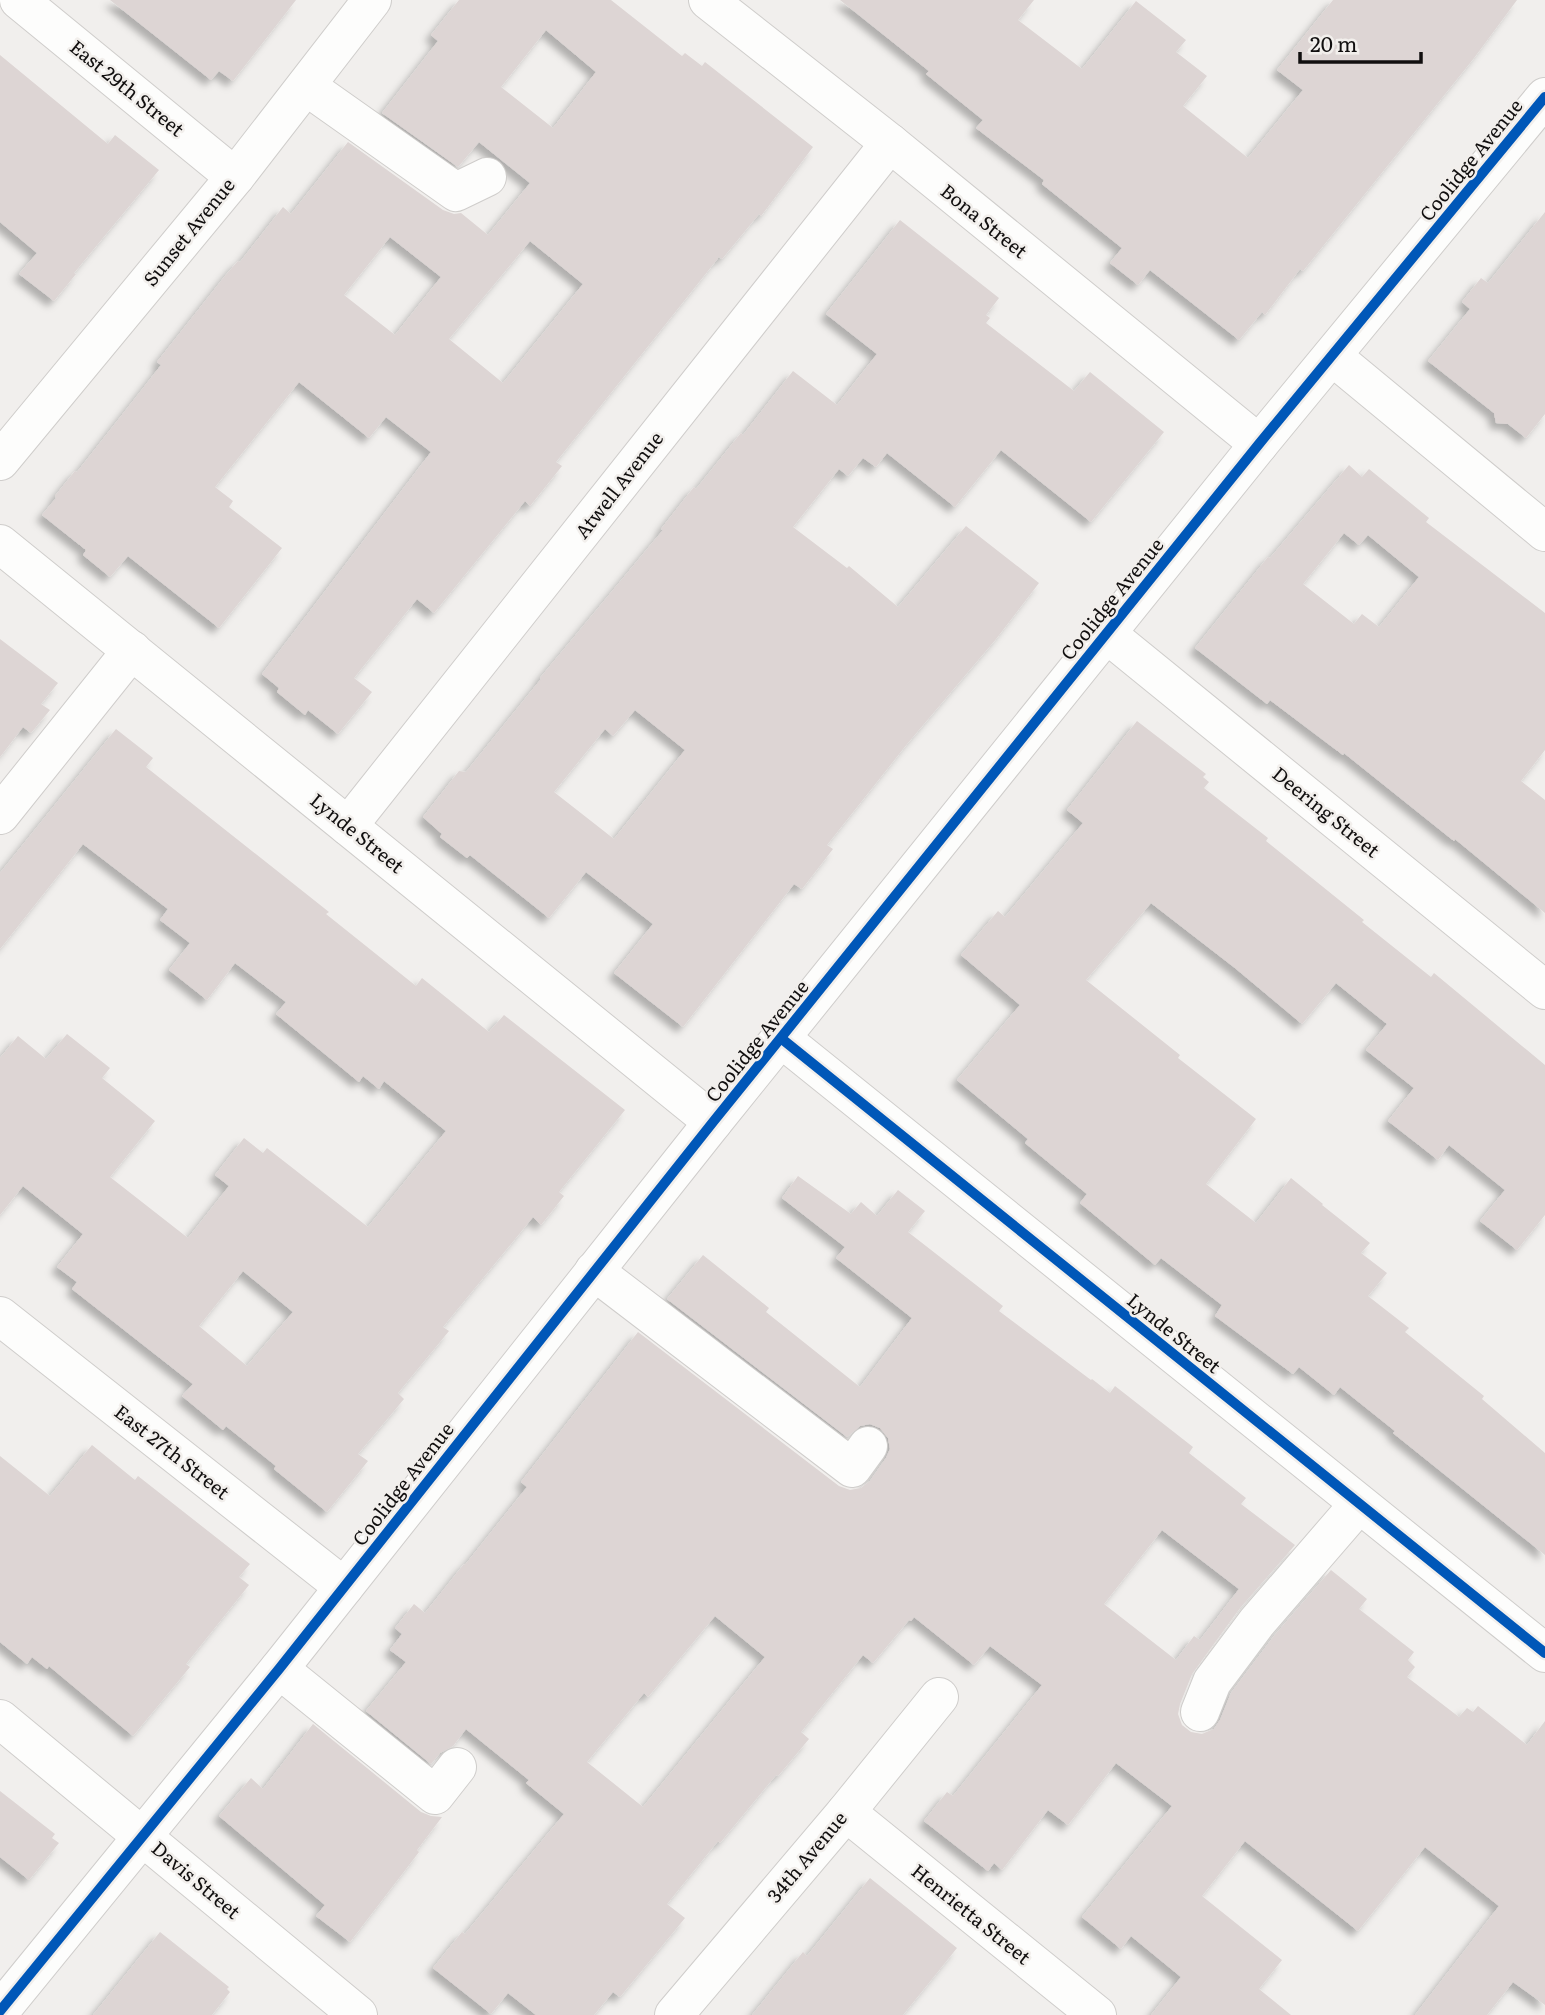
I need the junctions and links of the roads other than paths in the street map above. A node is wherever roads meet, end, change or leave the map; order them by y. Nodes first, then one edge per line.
1 (19, 0) edge
2 (372, 0) edge
3 (708, 0) edge
4 (306, 86) junction
5 (1545, 97) edge
6 (890, 144) junction
7 (235, 177) junction
8 (487, 177) dead end
9 (1332, 356) junction
10 (1259, 444) junction
11 (0, 461) edge
12 (1545, 532) edge
13 (0, 544) edge
14 (1107, 634) junction
15 (132, 650) junction
16 (0, 815) edge
17 (348, 826) junction
18 (1545, 990) edge
19 (782, 1039) junction
20 (713, 1122) junction
21 (594, 1271) junction
22 (0, 1316) edge
23 (852, 1466) dead end
24 (1359, 1504) junction
25 (344, 1587) junction
26 (1545, 1653) edge
27 (279, 1669) junction
28 (939, 1697) dead end
29 (1200, 1712) dead end
30 (0, 1719) edge
31 (457, 1767) dead end
32 (846, 1812) junction
33 (144, 1837) junction
34 (0, 2011) edge
35 (358, 2015) edge
36 (674, 2015) edge
37 (1097, 2015) edge

1 - 7 street, East 29th Street
2 - 4 street, Sunset Avenue
3 - 6 street, Bona Street
4 - 7 street, Sunset Avenue
4 - 8 street
5 - 9 street, Coolidge Avenue
6 - 10 street, Bona Street
6 - 17 street, Atwell Avenue
7 - 11 street, Sunset Avenue
9 - 10 street, Coolidge Avenue
9 - 12 street
10 - 14 street, Coolidge Avenue
13 - 15 street, Lynde Street
14 - 18 street, Deering Street
14 - 19 street, Coolidge Avenue
15 - 16 street
15 - 17 street, Lynde Street
17 - 20 street, Lynde Street
19 - 20 street, Coolidge Avenue
19 - 24 street, Lynde Street
20 - 21 street, Coolidge Avenue
21 - 23 street
21 - 25 street, Coolidge Avenue
22 - 25 street, East 27th Street
24 - 26 street, Lynde Street
24 - 29 street
25 - 27 street, Coolidge Avenue
27 - 31 street
27 - 33 street, Coolidge Avenue
28 - 32 street, 34th Avenue
30 - 33 street, Davis Street
32 - 36 street, 34th Avenue
32 - 37 street, Henrietta Street
33 - 34 street, Coolidge Avenue
33 - 35 street, Davis Street

